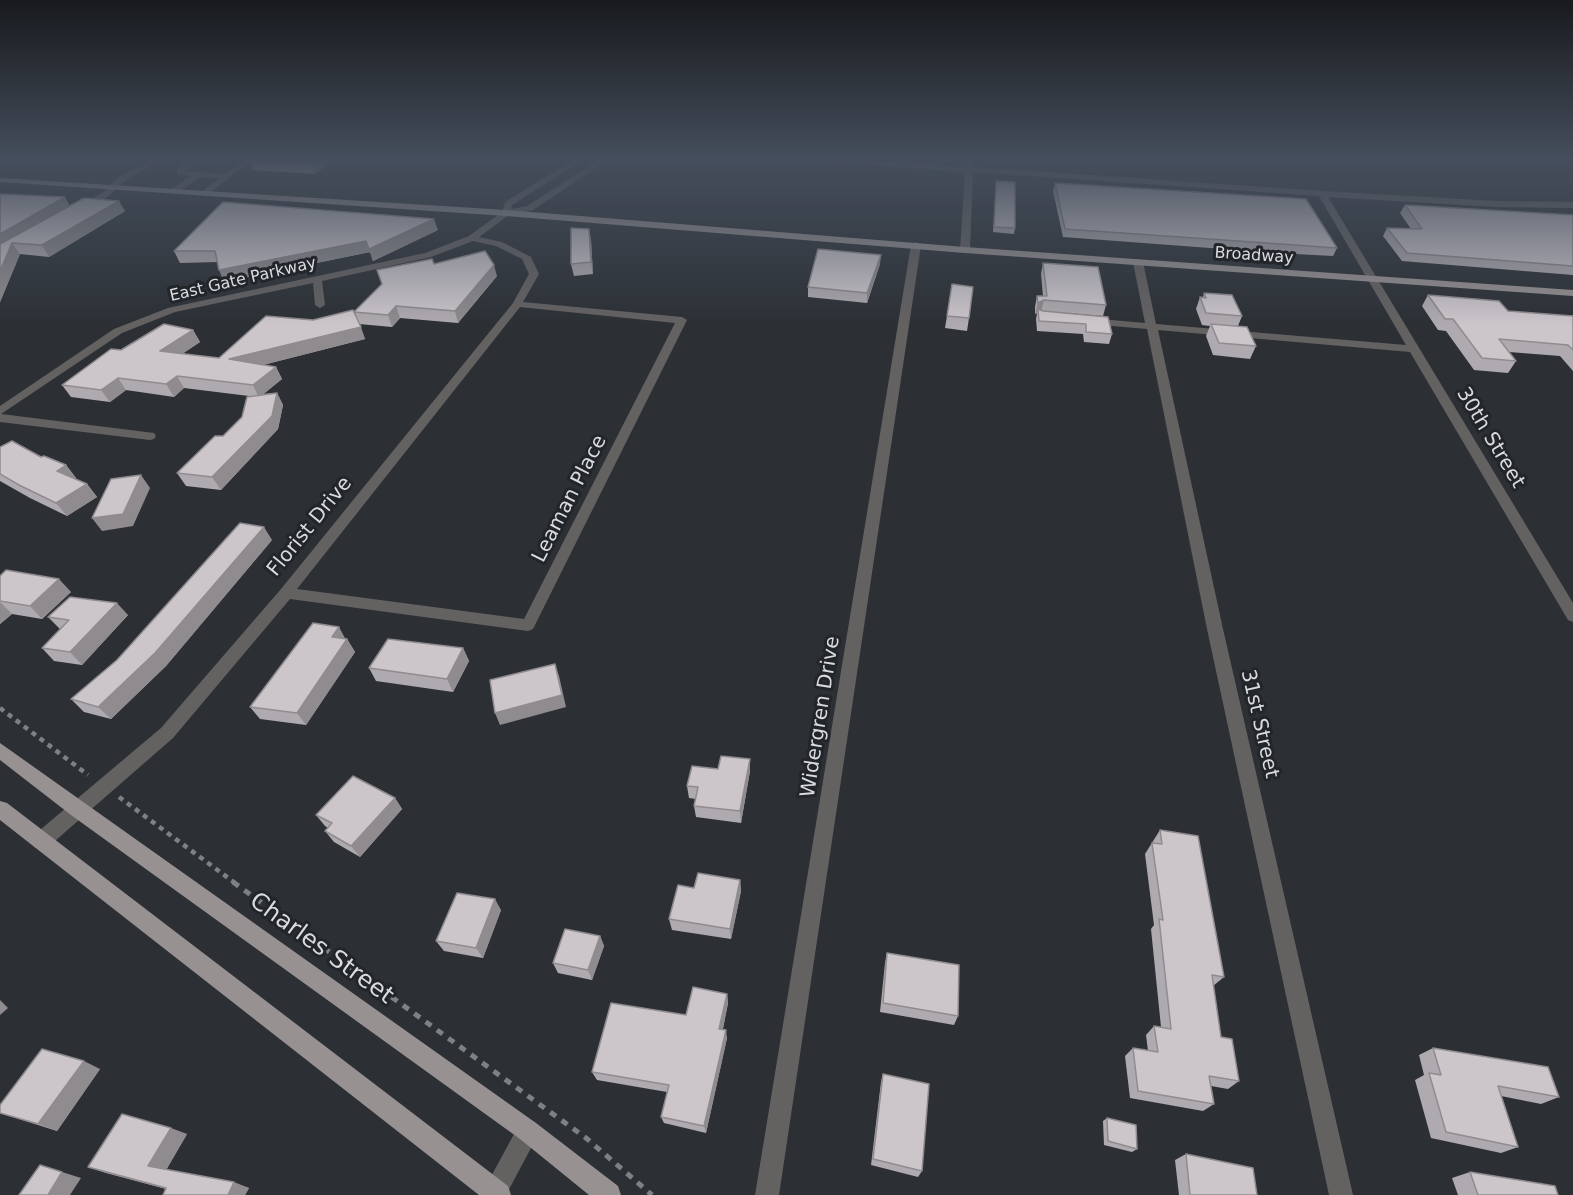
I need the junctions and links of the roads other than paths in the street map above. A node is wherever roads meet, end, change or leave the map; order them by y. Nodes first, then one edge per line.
1 (505, 214) edge
2 (516, 214) edge
3 (966, 214) edge
4 (1334, 214) edge
5 (472, 238) junction
6 (916, 245) junction
7 (964, 250) junction
8 (1138, 262) junction
9 (317, 279) junction
10 (1373, 280) junction
11 (1573, 293) edge
12 (517, 304) junction
13 (320, 305) dead end
14 (1074, 320) edge
15 (1151, 327) junction
16 (1414, 348) junction
17 (0, 411) edge
18 (0, 418) edge
19 (150, 436) dead end
20 (286, 593) junction
21 (1573, 616) edge
22 (0, 750) edge
23 (0, 809) edge
24 (78, 809) junction
25 (41, 841) junction
26 (528, 1131) junction
27 (495, 1194) edge
28 (609, 1195) edge
29 (767, 1195) edge
30 (1341, 1195) edge

1 - 5 street, East Gate Parkway
2 - 6 main road, Broadway
3 - 7 street
4 - 10 street, 30th Street
5 - 9 street, East Gate Parkway
5 - 12 street, Florist Drive
6 - 7 main road, Broadway
6 - 29 street, Widergren Drive
7 - 8 main road, Broadway
8 - 10 main road, Broadway
8 - 15 street, 31st Street
9 - 13 street
9 - 17 street, East Gate Parkway
10 - 11 main road, Broadway
10 - 16 street, 30th Street
12 - 20 street, Florist Drive
12 - 20 street, Leaman Place
14 - 15 street
15 - 16 street
15 - 30 street, 31st Street
16 - 21 street, 30th Street
18 - 19 street
20 - 24 street, Florist Drive
22 - 24 main road, Charles Street
23 - 25 main road
24 - 25 street, Florist Drive
24 - 26 main road, Charles Street
25 - 27 main road
26 - 27 street
26 - 28 main road, Charles Street

